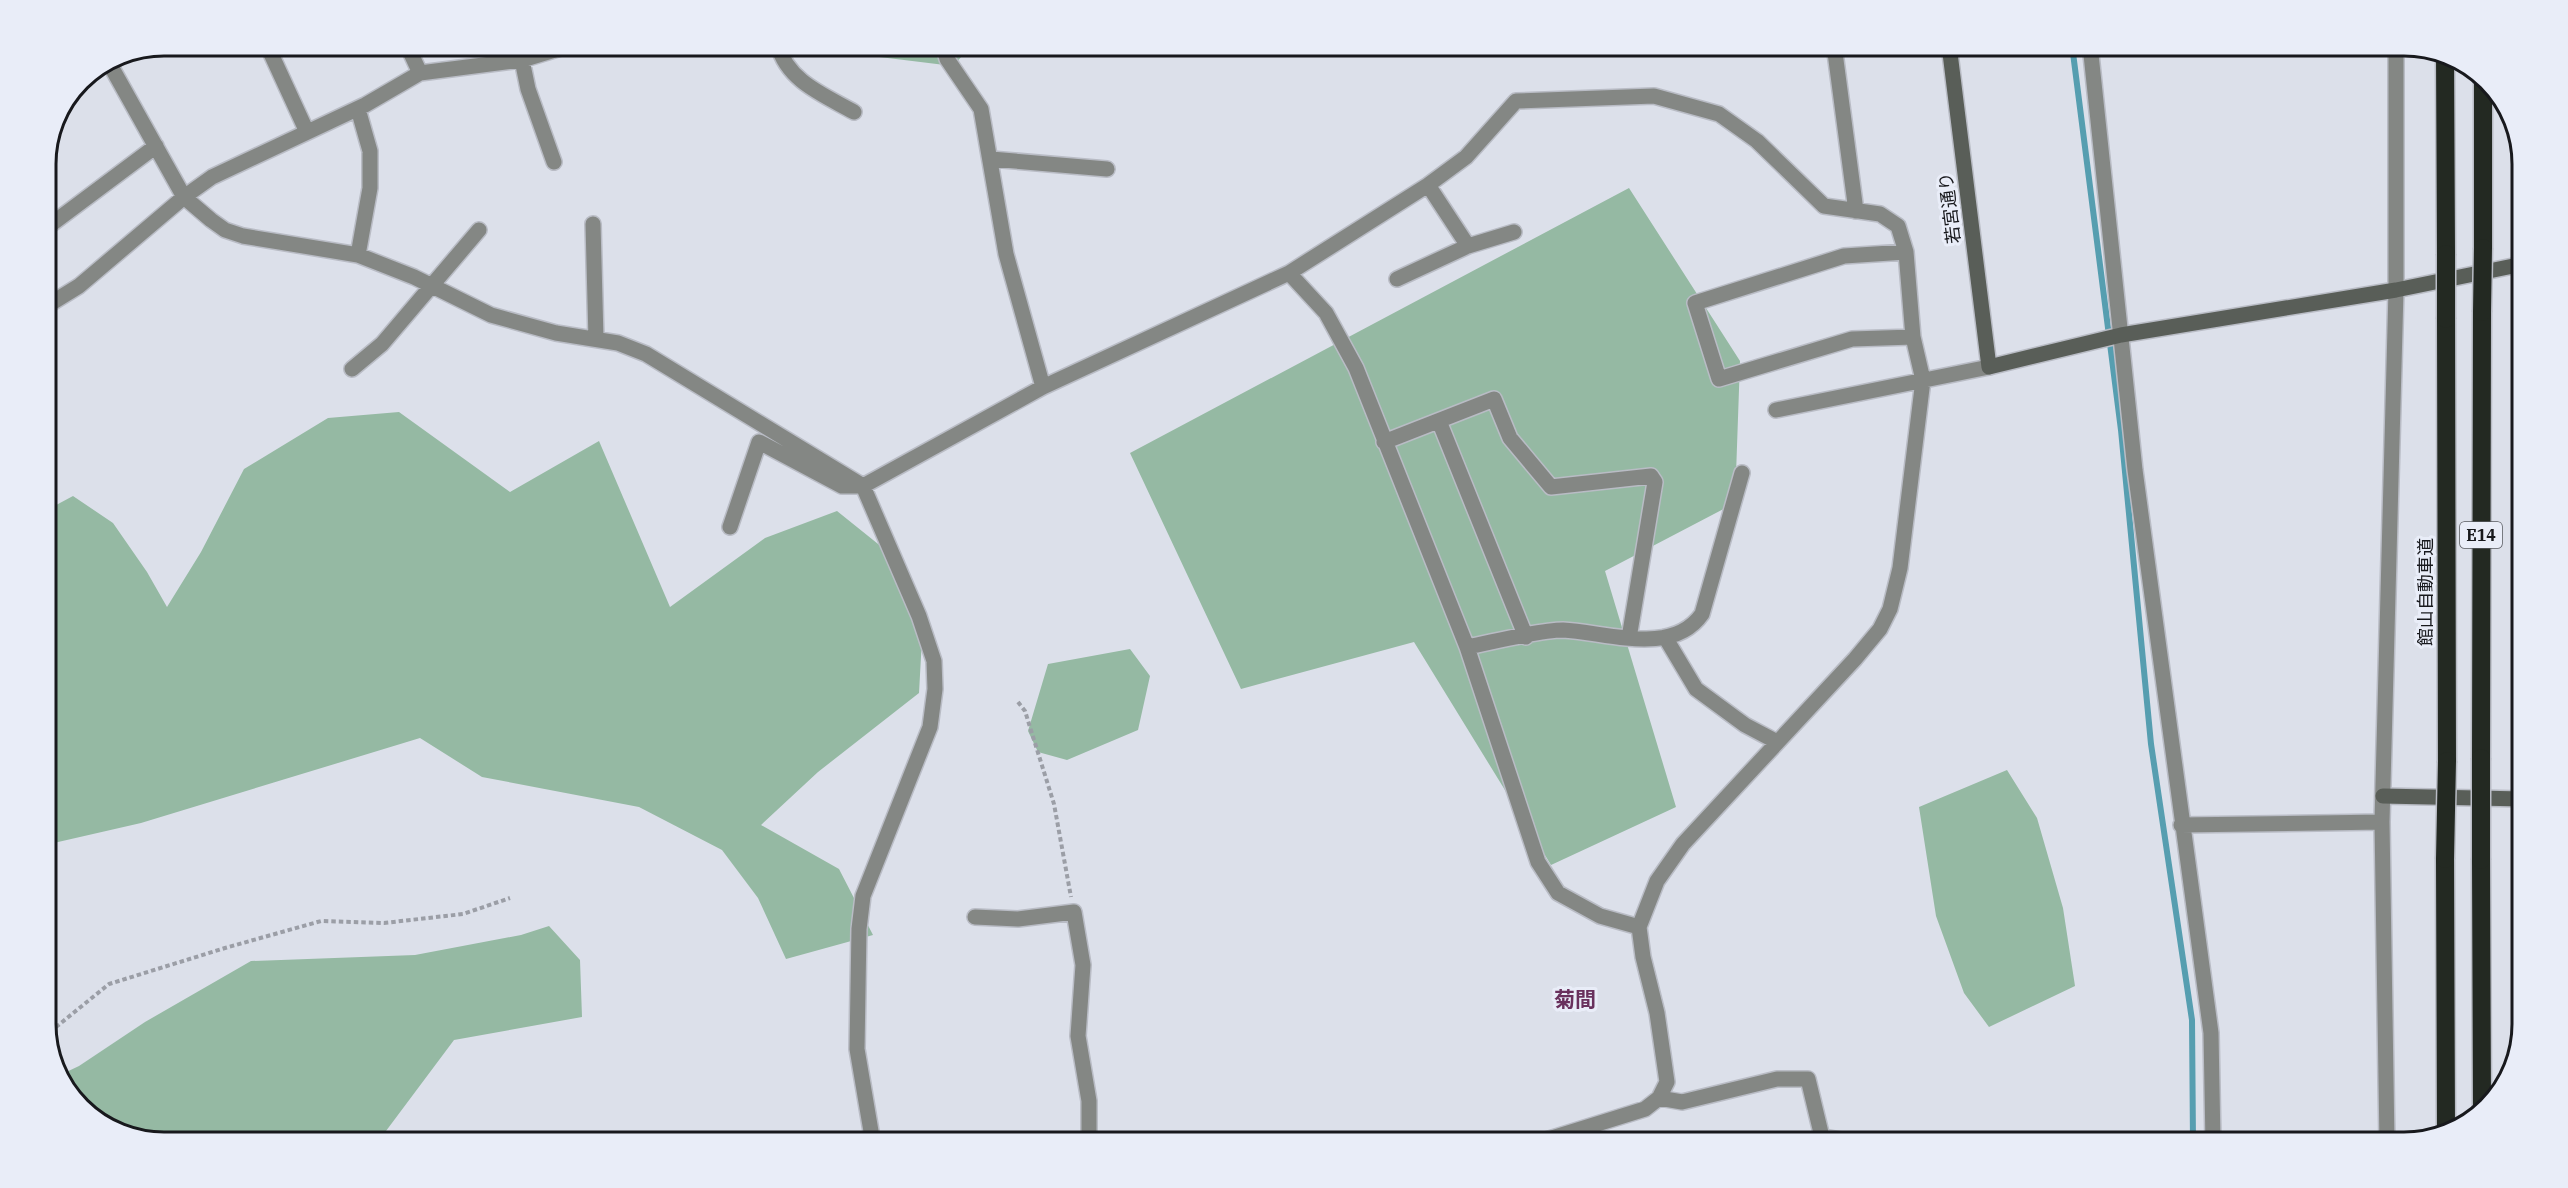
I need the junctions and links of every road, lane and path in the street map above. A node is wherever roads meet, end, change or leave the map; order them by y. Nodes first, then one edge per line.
1 (272, 56) edge
2 (412, 56) edge
3 (535, 56) edge
4 (783, 56) edge
5 (947, 56) edge
6 (1835, 56) edge
7 (1950, 56) edge
8 (2091, 56) edge
9 (2396, 56) edge
10 (522, 60) junction
11 (2445, 64) edge
12 (112, 69) edge
13 (420, 73) junction
14 (2483, 89) edge
15 (358, 109) junction
16 (855, 112) dead end
17 (307, 132) junction
18 (156, 146) junction
19 (992, 159) junction
20 (554, 162) dead end
21 (1107, 169) dead end
22 (1428, 185) junction
23 (184, 197) junction
24 (1856, 211) junction
25 (56, 221) edge
26 (593, 224) dead end
27 (479, 230) dead end
28 (1514, 232) dead end
29 (1468, 246) junction
30 (1906, 252) junction
31 (358, 255) junction
32 (2512, 266) edge
33 (1288, 273) junction
34 (1397, 279) dead end
35 (432, 286) junction
36 (2396, 290) junction
37 (56, 301) edge
38 (2121, 335) junction
39 (1913, 337) junction
40 (596, 339) junction
41 (1989, 367) junction
42 (351, 369) dead end
43 (1923, 380) junction
44 (1043, 387) junction
45 (1776, 410) dead end
46 (1439, 421) junction
47 (1384, 442) junction
48 (1742, 473) dead end
49 (863, 486) junction
50 (730, 527) dead end
51 (1526, 637) junction
52 (1665, 637) junction
53 (1629, 638) junction
54 (1467, 647) junction
55 (1018, 702) dead end
56 (1777, 742) junction
57 (2383, 796) junction
58 (2512, 799) edge
59 (2382, 822) junction
60 (2181, 825) junction
61 (510, 898) dead end
62 (1074, 912) junction
63 (975, 917) dead end
64 (1639, 927) junction
65 (56, 1027) edge
66 (1659, 1098) junction
67 (2482, 1100) edge
68 (2446, 1124) edge
69 (871, 1132) edge
70 (1089, 1132) edge
71 (1571, 1132) edge
72 (1821, 1132) edge
73 (2213, 1132) edge
74 (2387, 1132) edge

1 - 17 street
2 - 13 street
3 - 10 street
4 - 16 street
5 - 19 street
6 - 24 street
7 - 41 street, 若宮通り
8 - 38 street
9 - 36 street
10 - 13 street
10 - 20 street
11 - 68 highway, 館山自動車道 / E14, bridge
12 - 18 street
13 - 15 street
14 - 67 highway, E14, bridge
15 - 17 street
15 - 31 street
17 - 23 street
18 - 23 street
18 - 25 street
19 - 21 street
19 - 44 street
22 - 24 street
22 - 29 street
22 - 33 street
23 - 31 street
23 - 37 street
24 - 30 street
26 - 40 street
27 - 35 street
28 - 29 street
29 - 34 street
30 - 39 street
30 - 39 street
31 - 35 street
32 - 36 street
33 - 44 street
33 - 47 street
35 - 40 street
35 - 42 street
36 - 38 street
36 - 57 street
38 - 41 street
38 - 60 street
39 - 43 street
40 - 49 street
41 - 43 street
43 - 45 street
43 - 56 street
44 - 49 street
46 - 47 street
46 - 51 street
46 - 53 street
47 - 54 street
48 - 52 street
49 - 50 street
49 - 69 street
51 - 53 street
51 - 54 street
52 - 53 street
52 - 56 street
54 - 64 street
55 - 62 path
56 - 64 street
57 - 58 street
57 - 59 street
59 - 60 street
59 - 74 street
60 - 73 street
61 - 65 path
62 - 63 street
62 - 70 street
64 - 66 street
66 - 71 street
66 - 72 street

